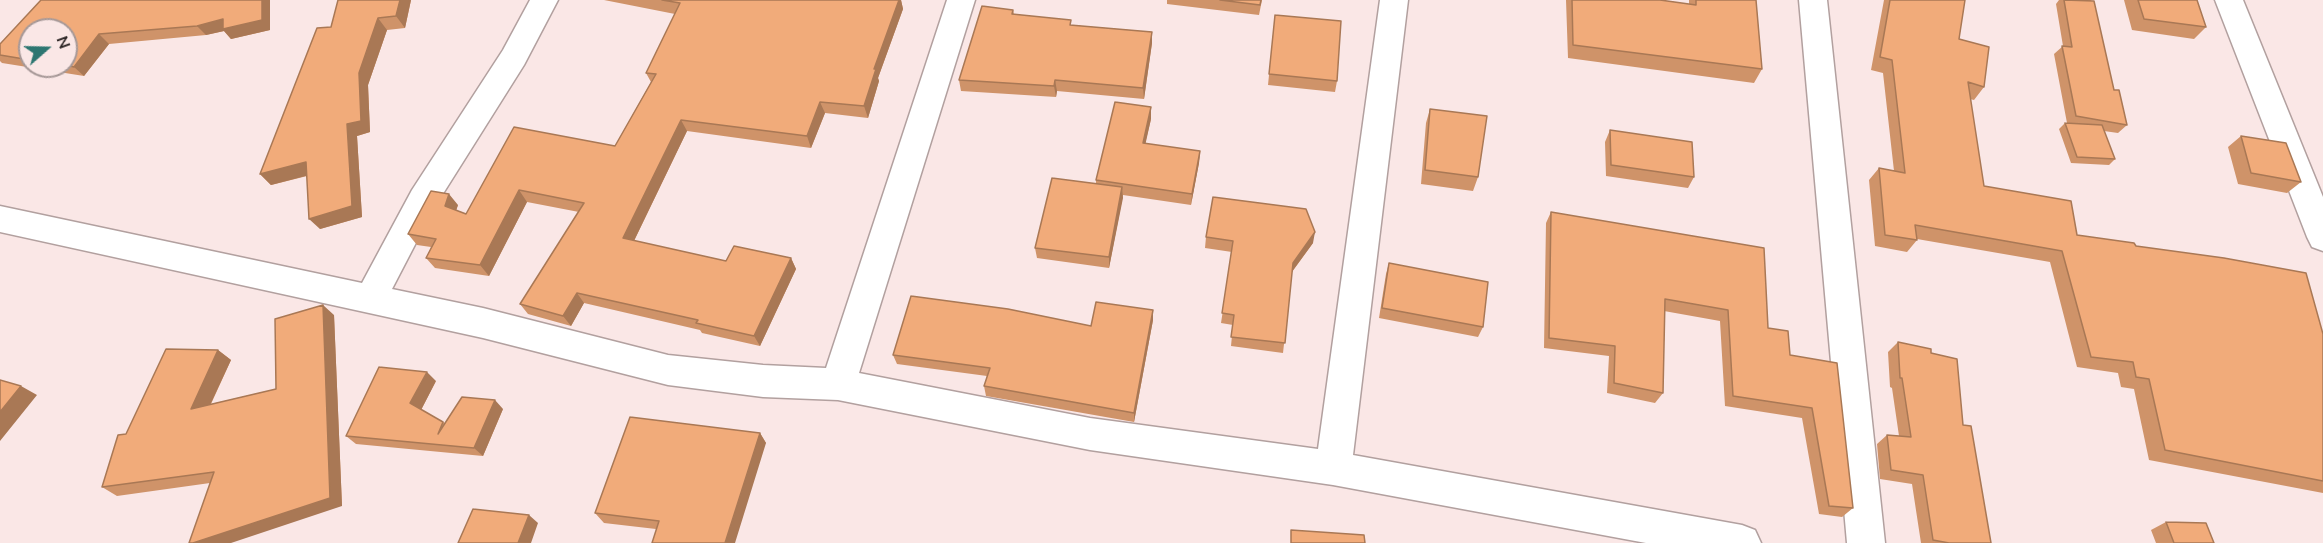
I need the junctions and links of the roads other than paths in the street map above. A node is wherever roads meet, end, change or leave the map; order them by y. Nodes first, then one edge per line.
1 (544, 0) edge
2 (961, 0) edge
3 (1394, 0) edge
4 (1813, 0) edge
5 (2229, 0) edge
6 (0, 219) edge
7 (2323, 237) edge
8 (370, 299) junction
9 (838, 384) junction
10 (1333, 468) junction
11 (1742, 543) edge
12 (1866, 543) edge

1 - 8 street
2 - 9 street
3 - 10 street
4 - 12 street
5 - 7 street
6 - 8 street
8 - 9 street
9 - 10 street
10 - 11 street

